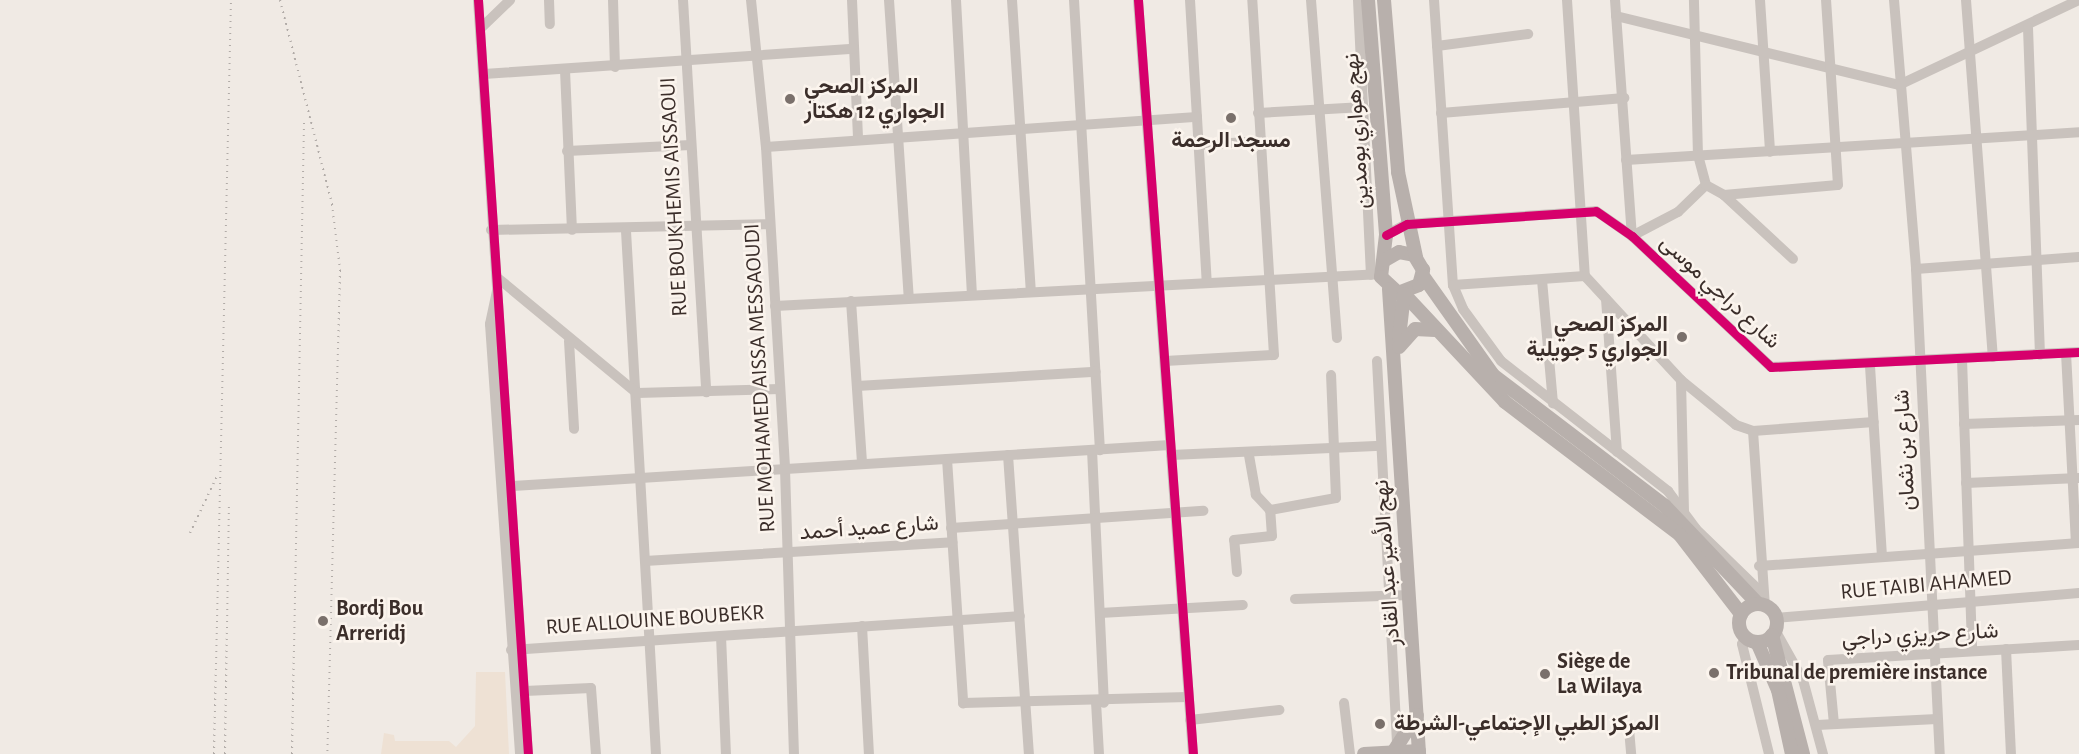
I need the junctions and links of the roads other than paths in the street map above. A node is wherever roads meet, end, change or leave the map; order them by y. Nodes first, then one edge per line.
1 (478, 0) edge
2 (510, 0) edge
3 (549, 0) edge
4 (613, 0) edge
5 (683, 0) edge
6 (751, 0) edge
7 (852, 0) edge
8 (889, 0) edge
9 (956, 0) edge
10 (1012, 0) edge
11 (1074, 0) edge
12 (1138, 0) edge
13 (1190, 0) edge
14 (1252, 0) edge
15 (1311, 0) edge
16 (1358, 0) edge
17 (1368, 0) edge
18 (1384, 0) edge
19 (1434, 0) edge
20 (1567, 0) edge
21 (1615, 0) edge
22 (1694, 0) edge
23 (1760, 0) edge
24 (1826, 0) edge
25 (1894, 0) edge
26 (1966, 0) edge
27 (2079, 0) edge
28 (1616, 16) junction
29 (550, 24) dead end
30 (2028, 27) junction
31 (480, 28) junction
32 (1697, 33) junction
33 (1528, 34) dead end
34 (1437, 46) junction
35 (853, 49) junction
36 (1765, 50) junction
37 (1969, 53) junction
38 (753, 54) junction
39 (687, 62) junction
40 (1829, 66) junction
41 (615, 67) junction
42 (564, 70) junction
43 (484, 74) junction
44 (1899, 85) junction
45 (1624, 98) junction
46 (1574, 102) junction
47 (1364, 107) junction
48 (1318, 110) junction
49 (1258, 113) junction
50 (1441, 113) junction
51 (1197, 117) junction
52 (1147, 120) junction
53 (1082, 124) junction
54 (1020, 129) junction
55 (2079, 132) edge
56 (962, 133) junction
57 (2031, 135) junction
58 (898, 137) junction
59 (858, 140) junction
60 (1973, 140) junction
61 (1263, 141) junction
62 (1906, 144) junction
63 (692, 145) junction
64 (1199, 145) junction
65 (766, 147) junction
66 (1832, 147) junction
67 (567, 151) junction
68 (1770, 152) junction
69 (1698, 156) junction
70 (1626, 160) junction
71 (1706, 186) junction
72 (1724, 195) junction
73 (1581, 211) junction
74 (1448, 221) junction
75 (770, 224) junction
76 (1407, 224) junction
77 (693, 226) junction
78 (491, 230) junction
79 (572, 230) junction
80 (626, 231) junction
81 (1386, 235) junction
82 (1632, 237) junction
83 (1416, 257) junction
84 (2079, 257) edge
85 (1793, 259) dead end
86 (1385, 260) junction
87 (2036, 260) junction
88 (1984, 264) junction
89 (1916, 270) junction
90 (1376, 274) junction
91 (1330, 276) junction
92 (1423, 276) junction
93 (1585, 276) junction
94 (499, 279) junction
95 (1270, 279) junction
96 (1542, 280) junction
97 (1207, 282) junction
98 (1158, 284) junction
99 (1454, 285) junction
100 (1090, 288) junction
101 (1389, 290) junction
102 (1031, 291) junction
103 (1404, 294) junction
104 (972, 295) junction
105 (909, 298) junction
106 (1606, 299) junction
107 (851, 302) junction
108 (775, 306) junction
109 (1435, 330) junction
110 (1337, 338) dead end
111 (569, 341) junction
112 (1398, 349) junction
113 (2079, 352) edge
114 (2066, 353) junction
115 (2040, 354) junction
116 (1993, 357) junction
117 (1962, 359) junction
118 (1165, 361) junction
119 (1377, 361) dead end
120 (1920, 363) junction
121 (1870, 366) junction
122 (1396, 370) junction
123 (1096, 372) junction
124 (1330, 375) dead end
125 (1682, 380) junction
126 (857, 386) junction
127 (780, 389) junction
128 (706, 392) junction
129 (637, 393) junction
130 (1553, 404) junction
131 (2074, 420) edge
132 (1874, 422) junction
133 (1964, 424) junction
134 (574, 429) dead end
135 (1753, 431) junction
136 (1381, 446) junction
137 (1096, 450) junction
138 (1171, 450) junction
139 (1334, 450) junction
140 (1617, 452) junction
141 (1008, 455) junction
142 (1249, 456) junction
143 (947, 459) junction
144 (862, 464) junction
145 (785, 469) junction
146 (2076, 478) edge
147 (642, 479) junction
148 (1966, 483) junction
149 (513, 486) junction
150 (1270, 510) junction
151 (1203, 511) dead end
152 (1684, 511) junction
153 (1175, 514) junction
154 (1095, 519) junction
155 (1013, 524) junction
156 (951, 528) junction
157 (952, 542) junction
158 (2078, 543) edge
159 (1966, 549) junction
160 (1929, 551) junction
161 (789, 552) junction
162 (1882, 555) junction
163 (645, 561) junction
164 (1759, 566) junction
165 (1237, 572) dead end
166 (2079, 593) edge
167 (1410, 595) junction
168 (1389, 596) junction
169 (1295, 599) dead end
170 (1761, 600) junction
171 (1971, 600) junction
172 (1931, 603) junction
173 (1243, 605) dead end
174 (1182, 610) junction
175 (1100, 613) junction
176 (1741, 614) junction
177 (1020, 616) junction
178 (957, 618) junction
179 (862, 626) junction
180 (1774, 628) junction
181 (789, 630) junction
182 (721, 636) junction
183 (1752, 640) junction
184 (648, 644) junction
185 (2079, 645) edge
186 (517, 649) junction
187 (2006, 649) junction
188 (1972, 651) junction
189 (1934, 653) junction
190 (525, 691) junction
191 (1188, 697) junction
192 (1026, 702) junction
193 (1100, 703) junction
194 (1344, 703) dead end
195 (1279, 710) dead end
196 (1417, 715) junction
197 (1937, 719) junction
198 (1190, 720) junction
199 (1834, 724) junction
200 (1816, 725) junction
201 (1629, 729) dead end
202 (1391, 751) edge
203 (1419, 752) edge
204 (520, 754) edge
205 (528, 754) edge
206 (596, 754) edge
207 (656, 754) edge
208 (726, 754) edge
209 (794, 754) edge
210 (869, 754) edge
211 (1029, 754) edge
212 (1099, 754) edge
213 (1192, 754) edge
214 (1350, 754) edge
215 (1364, 754) edge
216 (1631, 754) edge
217 (1769, 754) edge
218 (1792, 754) edge
219 (1803, 754) edge
220 (1823, 754) edge
221 (1940, 754) edge
222 (2011, 754) edge

1 - 31 street
2 - 31 street
3 - 29 street
4 - 41 street
5 - 39 street, RUE BOUKHEMIS AISSAOUI
6 - 38 street, RUE MOHAMED AISSA MESSAOUDI
7 - 35 street
8 - 58 street
9 - 56 street
10 - 54 street
11 - 53 street
12 - 52 street
13 - 51 street
14 - 49 street
15 - 48 street
16 - 47 street
17 - 81 main road, نهج هواري بومدين
18 - 76 main road, نهج هواري بومدين
19 - 34 street
20 - 46 street
21 - 28 street
22 - 32 street
23 - 36 street
24 - 40 street
25 - 44 street, شارع بن نثمان
26 - 37 street
27 - 30 street
28 - 32 street
28 - 45 street
30 - 37 street
30 - 57 street
31 - 43 street
32 - 36 street
32 - 69 street
33 - 34 street
34 - 50 street
35 - 38 street
35 - 59 street
36 - 40 street
36 - 68 street
37 - 44 street
37 - 60 street
38 - 39 street
38 - 65 street, RUE MOHAMED AISSA MESSAOUDI
39 - 41 street
39 - 63 street, RUE BOUKHEMIS AISSAOUI
40 - 44 street
40 - 66 street
41 - 42 street
42 - 43 street
42 - 67 street
43 - 78 street
44 - 62 street, شارع بن نثمان
45 - 46 street
45 - 70 street
46 - 50 street
46 - 73 street
47 - 48 street
47 - 90 street
48 - 49 street
48 - 91 street
49 - 61 street
50 - 74 street
51 - 52 street
51 - 64 street
52 - 53 street
52 - 98 street
53 - 54 street
53 - 100 street
54 - 56 street
54 - 102 street
55 - 57 street
56 - 58 street
56 - 104 street
57 - 60 street
57 - 87 street
58 - 59 street
58 - 105 street
59 - 65 street
60 - 62 street
60 - 88 street
61 - 64 street
61 - 95 street
62 - 66 street
62 - 89 street, شارع بن نثمان
63 - 67 street
63 - 77 street, RUE BOUKHEMIS AISSAOUI
64 - 97 street
65 - 75 street, RUE MOHAMED AISSA MESSAOUDI
66 - 68 street
66 - 72 street
67 - 79 street
68 - 69 street
69 - 70 street
69 - 71 street
70 - 82 street
71 - 72 street
71 - 82 street
72 - 85 street
73 - 74 street, شارع دراجي موسى
73 - 82 street, شارع دراجي موسى
73 - 93 street
74 - 76 street, شارع دراجي موسى
74 - 99 street
75 - 77 street
75 - 108 street, RUE MOHAMED AISSA MESSAOUDI
76 - 81 street, شارع دراجي موسى
76 - 83 main road, نهج هواري بومدين
77 - 80 street
77 - 128 street, RUE BOUKHEMIS AISSAOUI
78 - 79 street
78 - 94 street
79 - 80 street
80 - 129 street
81 - 86 main road, نهج هواري بومدين
82 - 121 street, شارع دراجي موسى
83 - 86 main road
83 - 92 main road
84 - 87 street
86 - 90 main road
87 - 88 street
87 - 115 street
88 - 89 street
88 - 116 street
89 - 120 street, شارع بن نثمان
90 - 91 street
90 - 101 main road
91 - 95 street
91 - 110 street
92 - 103 main road
92 - 170 main road
93 - 96 street
93 - 106 street
94 - 111 street
94 - 149 street
94 - 186 street
95 - 97 street
95 - 118 street
96 - 99 street
96 - 130 street
97 - 98 street
98 - 100 street
98 - 118 street
99 - 130 street
100 - 102 street
100 - 123 street
101 - 103 main road
101 - 122 main road, نهج الأمير عبد القادر
102 - 104 street
103 - 109 main road
103 - 112 main road, نهج الأمير عبد القادر
104 - 105 street
105 - 107 street
106 - 125 street
106 - 140 street
107 - 108 street
107 - 126 street
108 - 127 street, RUE MOHAMED AISSA MESSAOUDI
109 - 112 main road
109 - 176 main road
111 - 129 street
111 - 134 street
112 - 122 main road, نهج الأمير عبد القادر
113 - 114 street, شارع دراجي موسى
114 - 115 street, شارع دراجي موسى
114 - 131 street
115 - 116 street, شارع دراجي موسى
116 - 117 street, شارع دراجي موسى
117 - 120 street, شارع دراجي موسى
117 - 133 street
118 - 138 street
119 - 136 street
120 - 121 street, شارع دراجي موسى
120 - 160 street, شارع بن نثمان
121 - 132 street
122 - 167 main road, نهج الأمير عبد القادر
123 - 126 street
123 - 137 street
124 - 139 street
125 - 135 street
125 - 152 street
126 - 144 street
127 - 128 street
127 - 145 street, RUE MOHAMED AISSA MESSAOUDI
128 - 129 street
129 - 147 street
130 - 140 street
131 - 133 street
131 - 146 street
132 - 135 street
132 - 162 street
133 - 148 street
135 - 164 street
136 - 139 street
136 - 168 street
137 - 138 street
137 - 141 street
137 - 154 street
138 - 142 street
138 - 153 street
139 - 142 street
139 - 150 street
140 - 152 street
141 - 143 street
141 - 155 street
142 - 150 street
143 - 144 street
143 - 156 street
144 - 145 street
145 - 147 street
145 - 161 street, RUE MOHAMED AISSA MESSAOUDI
146 - 148 street
146 - 158 street
147 - 149 street
147 - 163 street
148 - 159 street
149 - 186 street
150 - 165 street
151 - 153 street
152 - 170 street
153 - 154 street
153 - 174 street
154 - 155 street
154 - 175 street
155 - 156 street
155 - 177 street
156 - 157 street
157 - 161 street, شارع عميد أحمد
157 - 178 street
158 - 159 street
159 - 160 street
159 - 171 street
160 - 162 street
160 - 172 street, شارع بن نثمان
161 - 163 street, شارع عميد أحمد
161 - 181 street, RUE MOHAMED AISSA MESSAOUDI
162 - 164 street
163 - 184 street
164 - 170 street
166 - 171 street, RUE TAIBI AHAMED
167 - 168 street
167 - 196 main road, نهج الأمير عبد القادر
168 - 169 street
168 - 202 street
170 - 176 main road
170 - 180 main road
171 - 172 street, RUE TAIBI AHAMED
171 - 188 street
172 - 180 street, RUE TAIBI AHAMED
172 - 189 street, شارع بن نثمان
173 - 174 street
174 - 175 street
174 - 191 street
175 - 193 street
176 - 183 main road
177 - 178 street, RUE ALLOUINE BOUBEKR
177 - 192 street
178 - 179 street, RUE ALLOUINE BOUBEKR
178 - 192 street
179 - 181 street, RUE ALLOUINE BOUBEKR
179 - 210 street
180 - 183 main road
180 - 200 street
180 - 219 main road
181 - 182 street, RUE ALLOUINE BOUBEKR
181 - 209 street, RUE MOHAMED AISSA MESSAOUDI
182 - 184 street, RUE ALLOUINE BOUBEKR
182 - 208 street
183 - 217 street
183 - 218 main road
184 - 186 street, RUE ALLOUINE BOUBEKR
184 - 207 street
185 - 187 street, شارع حريزي دراجي
186 - 190 street
186 - 204 street
187 - 188 street, شارع حريزي دراجي
187 - 222 street
188 - 189 street, شارع حريزي دراجي
189 - 197 street, شارع بن نثمان
189 - 199 street, شارع حريزي دراجي
190 - 205 street
190 - 206 street
191 - 193 street
191 - 198 street
192 - 193 street
192 - 211 street
193 - 212 street
194 - 214 street
195 - 198 street
196 - 202 main road
196 - 203 main road, نهج الأمير عبد القادر
197 - 199 street
197 - 221 street, شارع بن نثمان
198 - 213 street
199 - 200 street
200 - 220 street
201 - 216 street
202 - 203 main road
202 - 215 main road

